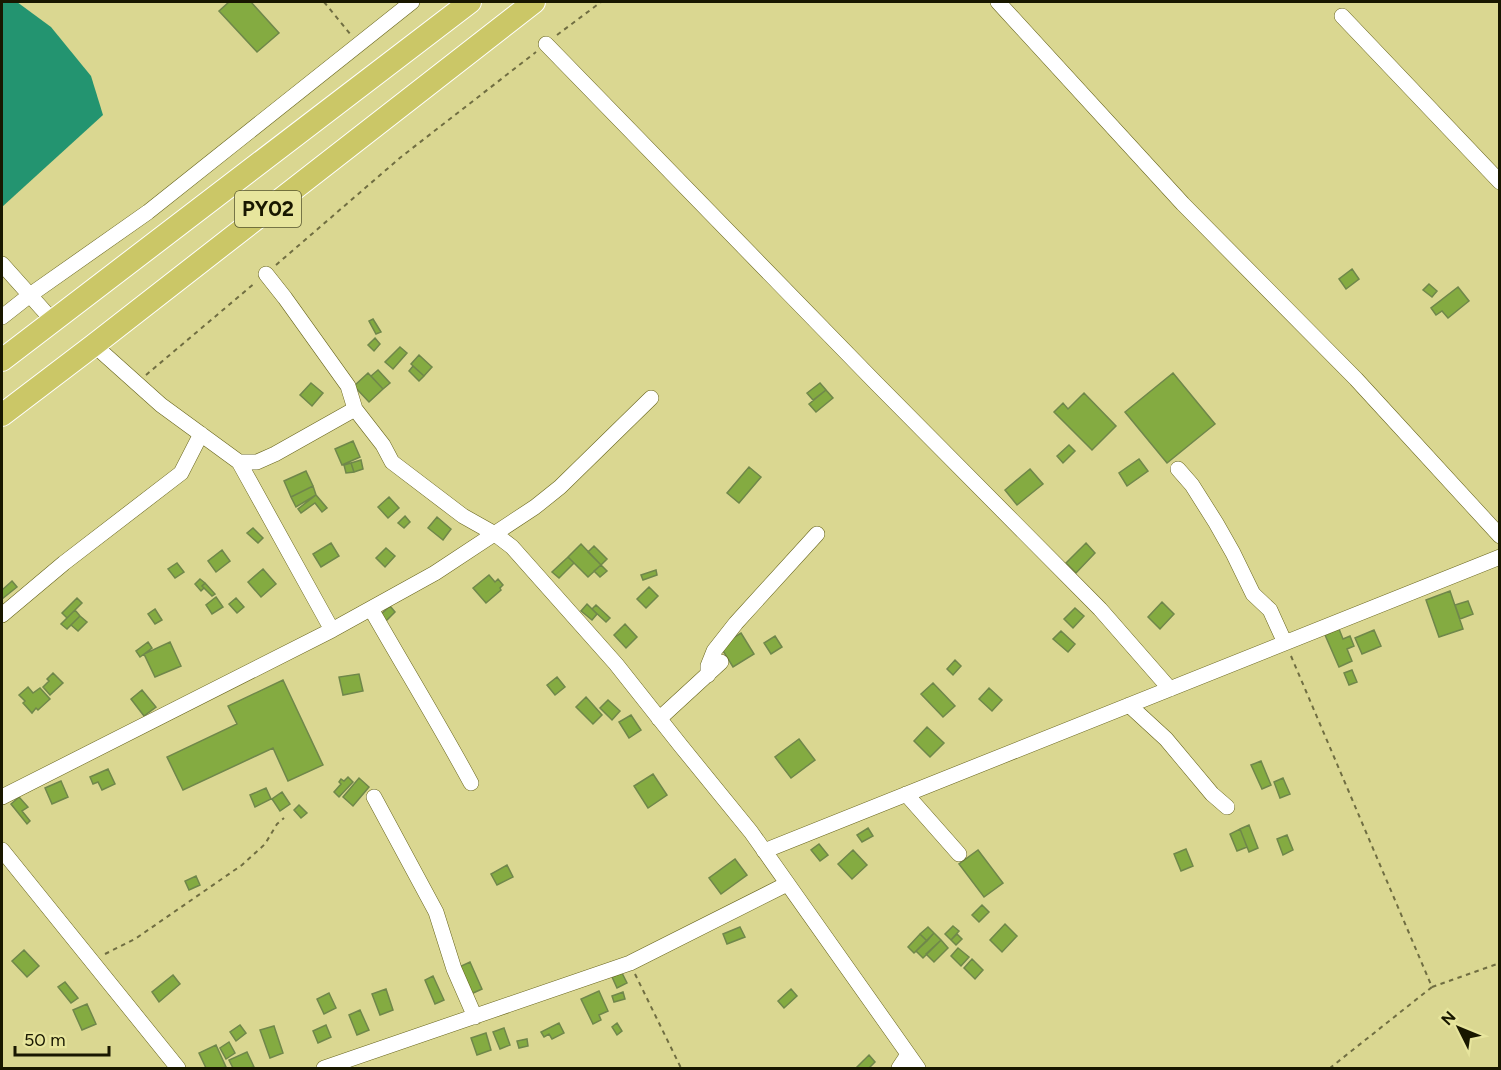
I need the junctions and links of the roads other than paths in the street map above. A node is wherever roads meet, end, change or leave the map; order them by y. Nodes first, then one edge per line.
1 (412, 2) edge
2 (470, 2) edge
3 (534, 2) edge
4 (998, 2) edge
5 (1342, 16) dead end
6 (546, 44) road end
7 (1500, 182) edge
8 (2, 264) edge
9 (266, 274) road end
10 (30, 295) junction
11 (2, 317) edge
12 (53, 321) junction
13 (94, 345) junction
14 (2, 360) edge
15 (651, 398) dead end
16 (355, 409) junction
17 (2, 415) edge
18 (201, 434) junction
19 (239, 462) junction
20 (1178, 469) dead end
21 (495, 534) junction
22 (817, 534) dead end
23 (1500, 536) edge
24 (1500, 557) edge
25 (371, 609) junction
26 (2, 615) edge
27 (332, 630) junction
28 (1285, 643) junction
29 (721, 662) dead end
30 (708, 675) junction
31 (1170, 689) junction
32 (1129, 705) junction
33 (659, 719) junction
34 (471, 783) dead end
35 (906, 794) junction
36 (2, 797) edge
37 (374, 797) dead end
38 (1227, 807) dead end
39 (2, 850) edge
40 (764, 850) junction
41 (959, 854) dead end
42 (787, 884) junction
43 (475, 1017) junction
44 (903, 1062) edge
45 (178, 1068) edge
46 (324, 1068) edge
47 (918, 1068) edge

1 - 10 street
2 - 12 highway, PY02
3 - 13 highway, PY02
4 - 23 street
5 - 7 street
6 - 31 street
8 - 10 street
9 - 16 street
10 - 11 street
10 - 12 street
12 - 14 highway, PY02
13 - 17 highway, PY02
13 - 18 street
15 - 21 street
16 - 19 street
16 - 21 street
18 - 19 street
18 - 26 street
19 - 27 street
20 - 28 street
21 - 25 street
21 - 33 street
22 - 30 street
24 - 28 street
25 - 27 street
25 - 34 street
27 - 36 street
28 - 31 street
29 - 30 street
30 - 33 street
31 - 32 street
32 - 35 street
32 - 38 street
33 - 40 street
35 - 40 street
35 - 41 street
37 - 43 street
39 - 45 street
40 - 42 street
42 - 43 street
42 - 44 street
43 - 46 street
44 - 47 street

